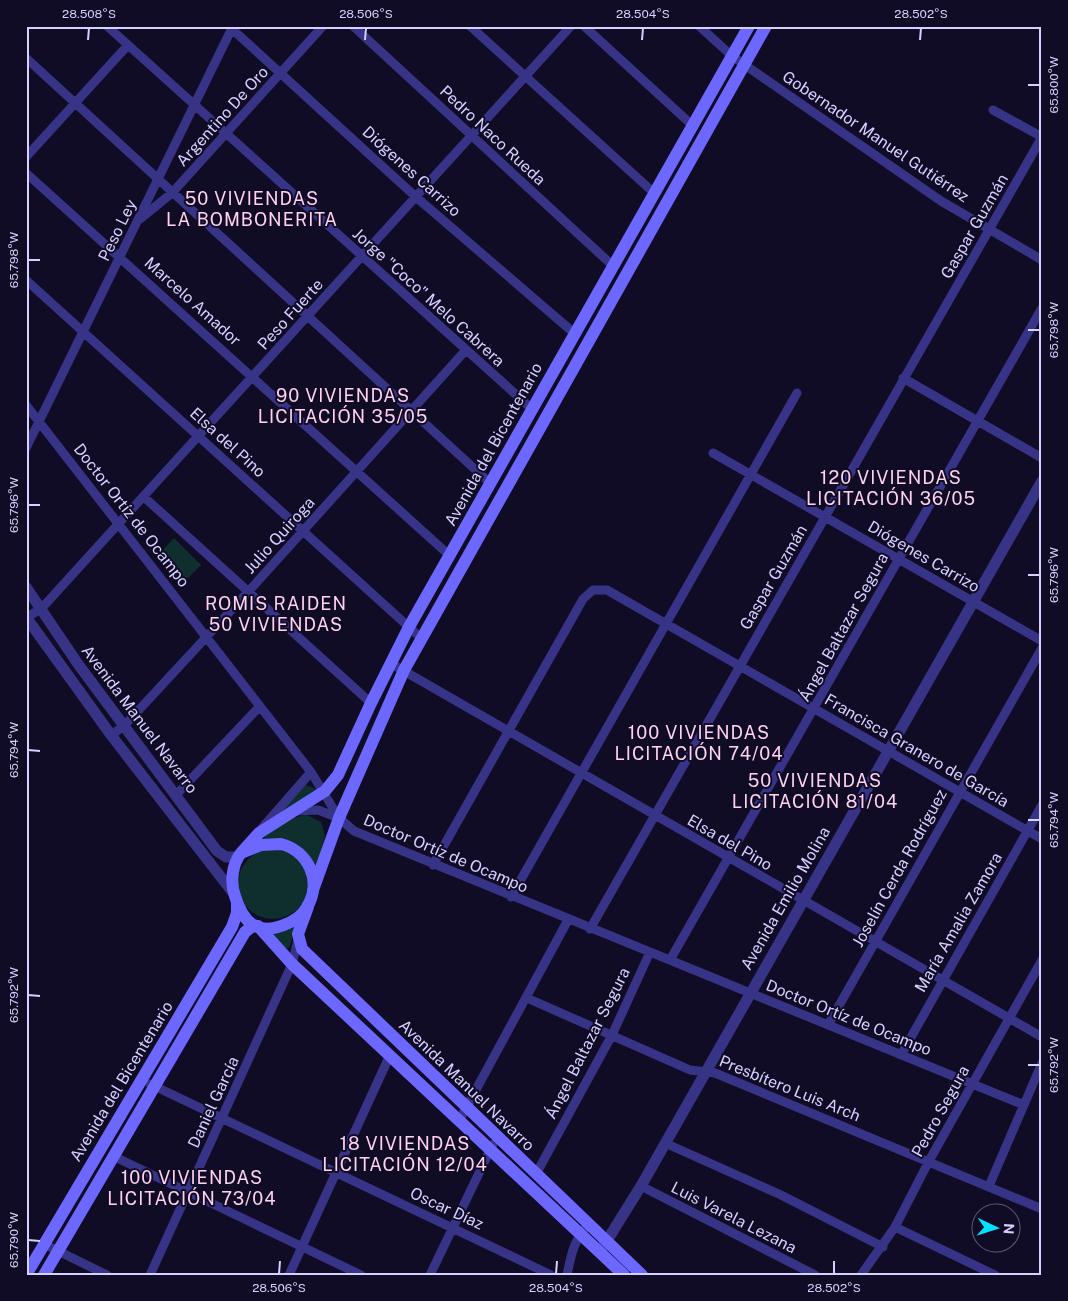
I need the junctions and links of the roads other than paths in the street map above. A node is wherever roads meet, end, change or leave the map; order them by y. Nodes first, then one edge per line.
1 (107, 26) edge
2 (323, 26) edge
3 (353, 26) edge
4 (470, 26) edge
5 (571, 26) edge
6 (584, 26) edge
7 (699, 26) edge
8 (748, 26) edge
9 (766, 26) edge
10 (233, 27) edge
11 (128, 45) junction
12 (732, 56) junction
13 (26, 58) edge
14 (744, 64) junction
15 (280, 74) junction
16 (525, 77) junction
17 (74, 104) junction
18 (194, 106) junction
19 (993, 110) dead end
20 (692, 125) junction
21 (226, 132) junction
22 (472, 136) junction
23 (1042, 137) edge
24 (26, 157) edge
25 (26, 172) edge
26 (158, 180) junction
27 (653, 192) junction
28 (172, 193) junction
29 (416, 197) junction
30 (138, 221) junction
31 (989, 229) junction
32 (121, 256) junction
33 (362, 257) junction
34 (1042, 260) edge
35 (612, 265) junction
36 (26, 280) edge
37 (1042, 308) edge
38 (308, 316) junction
39 (84, 332) junction
40 (574, 334) junction
41 (466, 351) junction
42 (254, 376) junction
43 (903, 378) junction
44 (797, 393) dead end
45 (26, 405) edge
46 (532, 409) junction
47 (411, 411) junction
48 (40, 421) junction
49 (977, 421) junction
50 (199, 436) junction
51 (26, 448) edge
52 (713, 453) dead end
53 (1042, 458) edge
54 (357, 471) junction
55 (750, 474) junction
56 (1042, 481) edge
57 (490, 483) junction
58 (144, 497) junction
59 (825, 517) junction
60 (120, 524) junction
61 (303, 531) junction
62 (449, 555) junction
63 (898, 558) junction
64 (26, 587) edge
65 (248, 592) junction
66 (974, 602) junction
67 (41, 609) junction
68 (26, 617) edge
69 (666, 624) junction
70 (409, 627) junction
71 (208, 636) junction
72 (421, 638) junction
73 (1042, 640) edge
74 (1042, 648) edge
75 (390, 663) junction
76 (740, 666) junction
77 (404, 670) junction
78 (370, 703) junction
79 (260, 706) junction
80 (814, 709) junction
81 (124, 726) junction
82 (508, 732) junction
83 (111, 735) junction
84 (888, 751) junction
85 (311, 772) junction
86 (581, 774) junction
87 (324, 792) junction
88 (959, 792) junction
89 (176, 795) junction
90 (1042, 806) edge
91 (292, 812) junction
92 (653, 815) junction
93 (339, 818) junction
94 (1027, 831) junction
95 (259, 833) junction
96 (1042, 839) edge
97 (240, 855) junction
98 (728, 858) junction
99 (433, 864) junction
100 (314, 890) junction
101 (511, 897) junction
102 (235, 898) junction
103 (802, 901) junction
104 (308, 907) junction
105 (568, 920) junction
106 (256, 926) junction
107 (590, 929) junction
108 (298, 940) junction
109 (875, 942) junction
110 (650, 952) junction
111 (670, 960) junction
112 (1042, 960) edge
113 (292, 964) junction
114 (941, 980) junction
115 (751, 992) junction
116 (527, 998) junction
117 (1008, 1018) junction
118 (828, 1025) junction
119 (612, 1035) junction
120 (1042, 1037) edge
121 (390, 1055) junction
122 (900, 1055) junction
123 (1042, 1063) edge
124 (705, 1071) junction
125 (141, 1078) junction
126 (972, 1083) junction
127 (154, 1086) junction
128 (1032, 1087) junction
129 (1042, 1088) edge
130 (1024, 1105) junction
131 (466, 1108) junction
132 (222, 1118) junction
133 (459, 1121) junction
134 (498, 1139) junction
135 (665, 1143) junction
136 (489, 1149) junction
137 (113, 1156) junction
138 (929, 1161) junction
139 (336, 1172) junction
140 (536, 1174) junction
141 (640, 1186) junction
142 (989, 1186) junction
143 (188, 1192) junction
144 (1042, 1209) edge
145 (452, 1226) junction
146 (895, 1228) junction
147 (584, 1229) junction
148 (44, 1244) junction
149 (301, 1247) junction
150 (603, 1247) junction
151 (882, 1247) junction
152 (58, 1251) junction
153 (26, 1274) edge
154 (44, 1275) edge
155 (107, 1275) edge
156 (150, 1275) edge
157 (289, 1275) edge
158 (361, 1275) edge
159 (430, 1275) edge
160 (551, 1275) edge
161 (567, 1275) edge
162 (624, 1275) edge
163 (642, 1275) edge
164 (815, 1275) edge
165 (861, 1275) edge
166 (995, 1275) edge

1 - 11 street, Jorge "Coco" Melo Cabrera
2 - 15 street, Argentino De Oro
3 - 22 street, Pedro Naco Rueda
4 - 16 street
5 - 16 street, Peso Fuerte
6 - 20 street
7 - 12 street, Gobernador Manuel Gutiérrez
8 - 12 main road, Avenida del Bicentenario
9 - 14 main road, Avenida del Bicentenario
10 - 15 street, Diógenes Carrizo
10 - 18 street, Peso Ley
11 - 17 street
11 - 18 street, Jorge "Coco" Melo Cabrera
12 - 14 street, Gobernador Manuel Gutiérrez
12 - 20 main road, Avenida del Bicentenario
13 - 17 street
14 - 31 street, Gobernador Manuel Gutiérrez
14 - 72 main road, Avenida del Bicentenario
15 - 21 street, Argentino De Oro
15 - 29 street, Diógenes Carrizo
16 - 22 street, Peso Fuerte
16 - 27 street
17 - 24 street
17 - 26 street
18 - 21 street, Jorge "Coco" Melo Cabrera
18 - 26 street, Peso Ley
19 - 23 street
20 - 27 main road, Avenida del Bicentenario
21 - 28 street, Argentino De Oro
21 - 33 street, Jorge "Coco" Melo Cabrera
22 - 29 street, Peso Fuerte
22 - 35 street, Pedro Naco Rueda
23 - 31 street, Gaspar Guzmán
25 - 32 street, Marcelo Amador
26 - 28 street
26 - 30 street, Peso Ley
27 - 35 main road, Avenida del Bicentenario
28 - 30 street, Argentino De Oro
28 - 38 street
29 - 33 street, Peso Fuerte
29 - 40 street, Diógenes Carrizo
30 - 32 street, Peso Ley
31 - 34 street, Gobernador Manuel Gutiérrez
31 - 43 street, Gaspar Guzmán
32 - 39 street, Peso Ley
32 - 42 street, Marcelo Amador
33 - 38 street, Peso Fuerte
33 - 41 street, Jorge "Coco" Melo Cabrera
35 - 40 main road, Avenida del Bicentenario
36 - 39 street, Elsa del Pino
37 - 49 street, Ángel Baltazar Segura
38 - 42 street, Peso Fuerte
38 - 47 street
39 - 48 street, Peso Ley
39 - 50 street, Elsa del Pino
40 - 46 main road, Avenida del Bicentenario
41 - 46 street, Jorge "Coco" Melo Cabrera
41 - 47 street, Julio Quiroga
42 - 50 street, Peso Fuerte
42 - 54 street, Marcelo Amador
43 - 49 street
43 - 59 street, Gaspar Guzmán
44 - 55 street
45 - 48 street, Doctor Ortíz de Ocampo
46 - 57 main road, Avenida del Bicentenario
47 - 54 street, Julio Quiroga
47 - 57 street
48 - 51 street, Peso Ley
48 - 60 street, Doctor Ortíz de Ocampo
49 - 53 street
49 - 63 street, Ángel Baltazar Segura
50 - 58 street, Peso Fuerte
50 - 61 street, Elsa del Pino
52 - 55 street, Diógenes Carrizo
54 - 61 street, Julio Quiroga
54 - 62 street, Marcelo Amador
55 - 59 street, Diógenes Carrizo
55 - 69 street
56 - 66 street, Avenida Emilio Molina
57 - 62 main road, Avenida del Bicentenario
58 - 60 street, Peso Fuerte
58 - 65 street
59 - 63 street, Diógenes Carrizo
59 - 76 street, Gaspar Guzmán
60 - 67 street, Peso Fuerte
60 - 71 street, Doctor Ortíz de Ocampo
61 - 65 street, Julio Quiroga
61 - 70 street, Elsa del Pino
62 - 70 main road, Avenida del Bicentenario
63 - 66 street, Diógenes Carrizo
63 - 80 street, Ángel Baltazar Segura
64 - 67 street, Avenida Manuel Navarro
65 - 71 street, Julio Quiroga
65 - 78 street
66 - 73 street, Diógenes Carrizo
66 - 84 street, Avenida Emilio Molina
67 - 68 street, Peso Fuerte
67 - 81 street, Avenida Manuel Navarro
68 - 83 street, Avenida Manuel Navarro
69 - 76 street, Francisca Granero de García
69 - 82 street, Francisca Granero de García
69 - 86 street
70 - 72 street, Elsa del Pino
70 - 75 main road, Avenida del Bicentenario
71 - 79 street, Doctor Ortíz de Ocampo
71 - 81 street, Julio Quiroga
72 - 77 main road, Avenida del Bicentenario
74 - 88 street, Joselín Cerda Rodríguez
75 - 77 street, Elsa del Pino
75 - 78 main road, Avenida del Bicentenario
76 - 80 street, Francisca Granero de García
76 - 92 street, Gaspar Guzmán
77 - 82 street, Elsa del Pino
77 - 93 main road, Avenida del Bicentenario
78 - 87 main road, Avenida del Bicentenario
79 - 85 street, Doctor Ortíz de Ocampo
79 - 89 street
80 - 84 street, Francisca Granero de García
80 - 98 street, Ángel Baltazar Segura
81 - 83 street, Julio Quiroga
81 - 89 street, Avenida Manuel Navarro
82 - 86 street, Elsa del Pino
82 - 99 street
83 - 102 street, Avenida Manuel Navarro
84 - 88 street, Francisca Granero de García
84 - 103 street, Avenida Emilio Molina
85 - 87 street, Doctor Ortíz de Ocampo
85 - 95 street
86 - 92 street, Elsa del Pino
86 - 101 street
87 - 91 main road, Avenida del Bicentenario
87 - 93 street, Doctor Ortíz de Ocampo
88 - 94 street, Francisca Granero de García
88 - 109 street, Joselín Cerda Rodríguez
89 - 97 street, Avenida Manuel Navarro
90 - 94 street, María Amalia Zamora
91 - 93 street
91 - 95 main road, Avenida del Bicentenario
92 - 98 street, Elsa del Pino
92 - 107 street, Gaspar Guzmán
93 - 99 street, Doctor Ortíz de Ocampo
93 - 100 main road, Avenida del Bicentenario
94 - 96 street, Francisca Granero de García
94 - 114 street, María Amalia Zamora
95 - 97 main road, Avenida del Bicentenario
97 - 100 main road
97 - 102 main road
98 - 103 street, Elsa del Pino
98 - 111 street, Ángel Baltazar Segura
99 - 101 street, Doctor Ortíz de Ocampo
100 - 104 main road
101 - 105 street, Doctor Ortíz de Ocampo
102 - 106 main road
102 - 125 main road, Avenida del Bicentenario
103 - 109 street, Elsa del Pino
103 - 115 street, Avenida Emilio Molina
104 - 106 main road
104 - 108 main road
105 - 107 street, Doctor Ortíz de Ocampo
105 - 116 street
106 - 113 main road, Avenida Manuel Navarro
106 - 127 main road, Avenida del Bicentenario
107 - 110 street, Doctor Ortíz de Ocampo
108 - 113 street, Daniel García
108 - 131 main road, Avenida Manuel Navarro
109 - 114 street, Elsa del Pino
109 - 118 street, Joselín Cerda Rodríguez
110 - 111 street, Doctor Ortíz de Ocampo
110 - 119 street, Ángel Baltazar Segura
111 - 115 street, Doctor Ortíz de Ocampo
112 - 117 street, Pedro Segura
113 - 121 main road, Avenida Manuel Navarro
113 - 132 street, Daniel García
114 - 117 street, Elsa del Pino
114 - 122 street, María Amalia Zamora
115 - 118 street, Doctor Ortíz de Ocampo
115 - 124 street, Avenida Emilio Molina
116 - 119 street, Presbítero Luis Arch
116 - 131 street
117 - 120 street, Elsa del Pino
117 - 126 street, Pedro Segura
118 - 122 street, Doctor Ortíz de Ocampo
119 - 124 street, Presbítero Luis Arch
119 - 140 street, Ángel Baltazar Segura
121 - 133 main road, Avenida Manuel Navarro
121 - 139 street
122 - 126 street, Doctor Ortíz de Ocampo
123 - 128 street
124 - 135 street, Avenida Emilio Molina
124 - 138 street, Presbítero Luis Arch
125 - 127 street, Oscar Díaz
125 - 148 main road, Avenida del Bicentenario
126 - 130 street, Doctor Ortíz de Ocampo
126 - 138 street, Pedro Segura
127 - 132 street, Oscar Díaz
127 - 137 main road, Avenida del Bicentenario
128 - 129 street
128 - 130 street
130 - 142 street
131 - 133 street
131 - 134 main road, Avenida Manuel Navarro
132 - 139 street, Oscar Díaz
132 - 143 street, Daniel García
133 - 136 main road, Avenida Manuel Navarro
134 - 136 street
134 - 140 main road, Avenida Manuel Navarro
135 - 141 street, Avenida Emilio Molina
135 - 151 street
136 - 145 street
136 - 147 main road, Avenida Manuel Navarro
137 - 143 street
137 - 152 main road, Avenida del Bicentenario
138 - 142 street, Presbítero Luis Arch
138 - 146 street, Pedro Segura
139 - 145 street, Oscar Díaz
139 - 149 street
140 - 147 main road, Avenida Manuel Navarro
141 - 150 street, Avenida Emilio Molina
141 - 164 street, Luis Varela Lezana
142 - 144 street, Presbítero Luis Arch
143 - 149 street
143 - 156 street, Daniel García
145 - 159 street
145 - 160 street, Oscar Díaz
146 - 151 street, Pedro Segura
146 - 166 street
147 - 150 main road, Avenida Manuel Navarro
147 - 161 street
148 - 152 street
148 - 153 main road, Avenida del Bicentenario
149 - 157 street
149 - 158 street
150 - 162 main road, Avenida Manuel Navarro
150 - 163 main road, Avenida Manuel Navarro
151 - 165 street, Pedro Segura
152 - 154 main road, Avenida del Bicentenario
152 - 155 street

